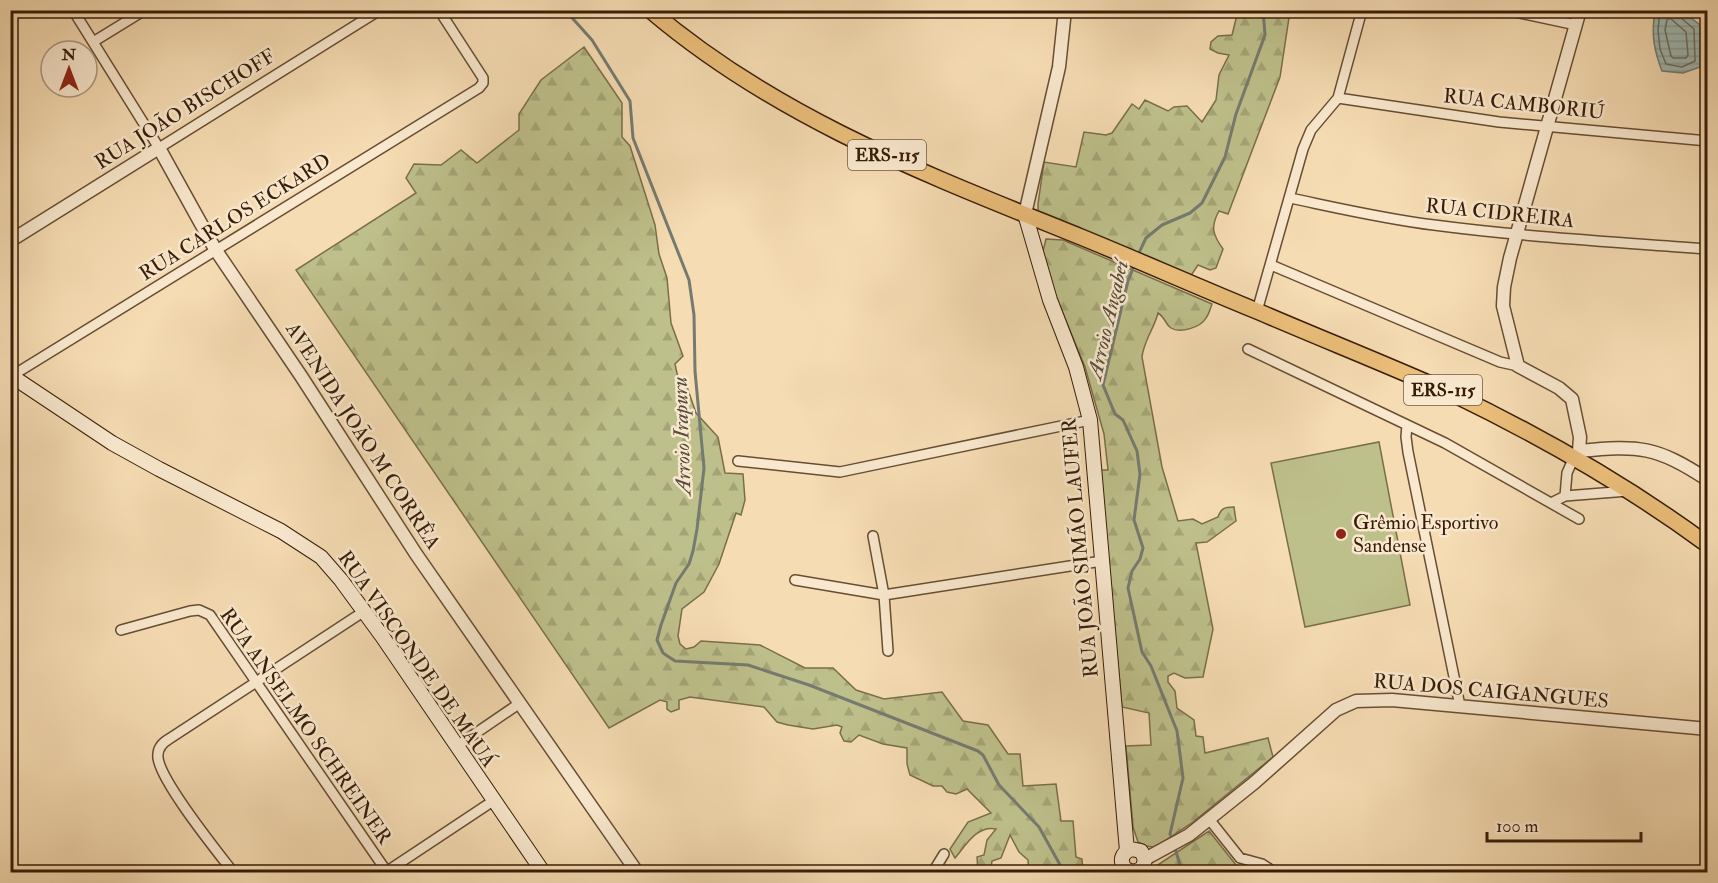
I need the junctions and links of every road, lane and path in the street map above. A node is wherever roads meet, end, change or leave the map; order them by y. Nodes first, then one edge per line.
1 (73, 10) edge
2 (145, 10) edge
3 (380, 10) edge
4 (439, 10) edge
5 (650, 10) edge
6 (1065, 10) edge
7 (1362, 10) edge
8 (1506, 10) edge
9 (1580, 10) edge
10 (1576, 25) junction
11 (91, 39) edge
12 (98, 39) edge
13 (99, 52) edge
14 (1338, 98) junction
15 (1548, 126) junction
16 (1707, 141) edge
17 (159, 148) junction
18 (1290, 198) junction
19 (1024, 214) junction
20 (1517, 234) junction
21 (10, 241) edge
22 (215, 249) junction
23 (1707, 249) edge
24 (1271, 265) junction
25 (1257, 311) junction
26 (1248, 348) dead end
27 (1518, 366) junction
28 (11, 376) edge
29 (1090, 420) junction
30 (1407, 424) junction
31 (1576, 454) junction
32 (738, 461) dead end
33 (1707, 480) edge
34 (1630, 491) junction
35 (1565, 496) junction
36 (1551, 503) junction
37 (1579, 519) dead end
38 (873, 536) dead end
39 (1707, 545) edge
40 (1102, 561) junction
41 (795, 580) dead end
42 (884, 596) junction
43 (363, 612) junction
44 (121, 630) dead end
45 (888, 651) dead end
46 (256, 683) junction
47 (520, 703) junction
48 (1460, 706) junction
49 (1707, 729) edge
50 (458, 746) junction
51 (493, 801) junction
52 (1209, 819) junction
53 (1127, 850) junction
54 (944, 854) dead end
55 (1136, 870) edge
56 (386, 872) edge
57 (233, 873) edge
58 (543, 873) edge
59 (637, 873) edge
60 (933, 873) edge
61 (1274, 873) edge

1 - 11 street, AVENIDA JOÃO M CORRÊA
2 - 12 street
3 - 17 street, RUA JOÃO BISCHOFF
4 - 22 street, RUA CARLOS ECKARD
5 - 19 main road, ERS-115
6 - 19 street
7 - 14 street
8 - 10 street
9 - 10 street
10 - 15 street
13 - 17 street, AVENIDA JOÃO M CORRÊA
14 - 15 street, RUA CAMBORIÚ
14 - 18 street
15 - 16 street, RUA CAMBORIÚ
15 - 20 street
17 - 21 street, RUA JOÃO BISCHOFF
17 - 22 street, AVENIDA JOÃO M CORRÊA
18 - 20 street, RUA CIDREIRA
18 - 24 street
19 - 25 main road, ERS-115
19 - 29 main road, RUA JOÃO SIMÃO LAUFER
20 - 23 street, RUA CIDREIRA
20 - 27 street
22 - 28 street, RUA CARLOS ECKARD
22 - 47 street, AVENIDA JOÃO M CORRÊA
24 - 25 street
24 - 27 street
25 - 31 main road, ERS-115
26 - 30 street
27 - 31 street
28 - 43 main road, RUA VISCONDE DE MAUÁ
29 - 32 street
29 - 40 main road, RUA JOÃO SIMÃO LAUFER
30 - 36 street
30 - 48 street
31 - 33 street
31 - 34 main road, ERS-115
31 - 35 street
34 - 35 street
34 - 39 main road, ERS-115
35 - 36 street
36 - 37 street
38 - 42 street
40 - 42 street
40 - 53 main road, RUA JOÃO SIMÃO LAUFER
41 - 42 street
42 - 45 street
43 - 46 street
43 - 50 main road, RUA VISCONDE DE MAUÁ
44 - 46 street, RUA ANSELMO SCHREINER
46 - 56 street, RUA ANSELMO SCHREINER
46 - 57 street
47 - 50 street
47 - 59 street, AVENIDA JOÃO M CORRÊA
48 - 49 street, RUA DOS CAIGANGUES
48 - 52 street, RUA DOS CAIGANGUES
50 - 51 main road, RUA VISCONDE DE MAUÁ
51 - 56 street
51 - 58 main road, RUA VISCONDE DE MAUÁ
52 - 55 street, RUA DOS CAIGANGUES
52 - 61 street
53 - 55 main road, RUA JOÃO SIMÃO LAUFER
53 - 55 main road
54 - 60 street

